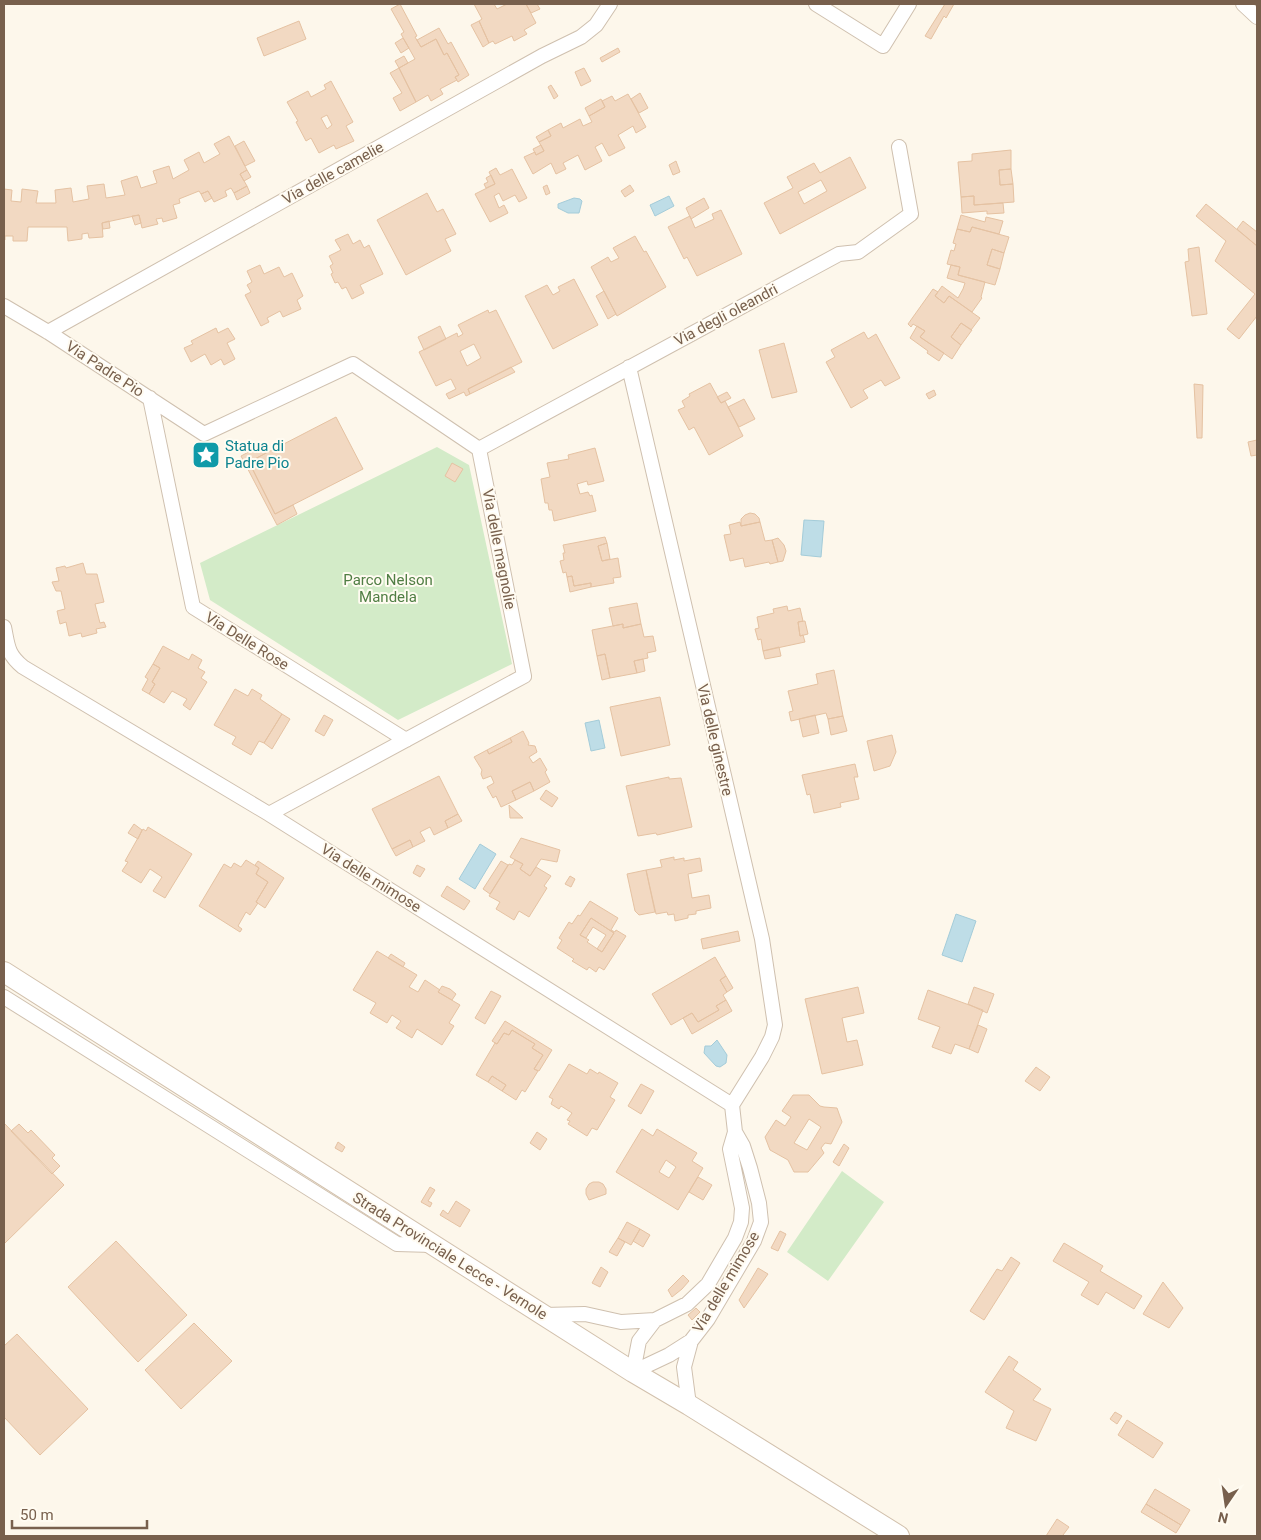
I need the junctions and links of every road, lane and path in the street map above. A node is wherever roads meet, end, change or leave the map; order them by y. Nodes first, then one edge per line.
1 (610, 4) edge
2 (816, 4) edge
3 (909, 4) edge
4 (1243, 4) edge
5 (1257, 17) edge
6 (899, 147) dead end
7 (4, 306) edge
8 (48, 332) junction
9 (629, 367) junction
10 (150, 398) junction
11 (479, 449) junction
12 (4, 627) edge
13 (8, 655) edge
14 (406, 740) junction
15 (268, 814) junction
16 (4, 972) edge
17 (4, 997) edge
18 (732, 1105) junction
19 (735, 1132) junction
20 (433, 1245) junction
21 (543, 1315) junction
22 (655, 1320) junction
23 (691, 1341) junction
24 (633, 1372) junction
25 (689, 1405) junction
26 (899, 1536) edge

1 - 8 street, Via delle camelie
2 - 3 street
4 - 5 street
6 - 9 street, Via degli oleandri
7 - 8 street, Via Padre Pio
8 - 10 street, Via Padre Pio
9 - 11 street, Via degli oleandri
9 - 18 street, Via delle ginestre
10 - 11 street, Via Padre Pio
10 - 14 street, Via Delle Rose
11 - 14 street, Via delle magnolie
12 - 13 street, Via delle mimose
13 - 15 street, Via delle mimose
14 - 15 street, Via delle magnolie
15 - 18 street, Via delle mimose
16 - 20 main road, Strada Provinciale Lecce - Vernole
17 - 20 street
18 - 19 street, Via delle mimose
19 - 22 street, Via delle mimose
19 - 23 street, Via delle mimose
20 - 21 main road, Strada Provinciale Lecce - Vernole
21 - 22 street, Via delle mimose
21 - 24 main road, Strada Provinciale Lecce - Vernole
22 - 24 street
23 - 24 street
23 - 25 street, Via delle mimose
24 - 25 main road, Strada Provinciale Lecce - Vernole
25 - 26 main road, Strada Provinciale Lecce - Vernole

